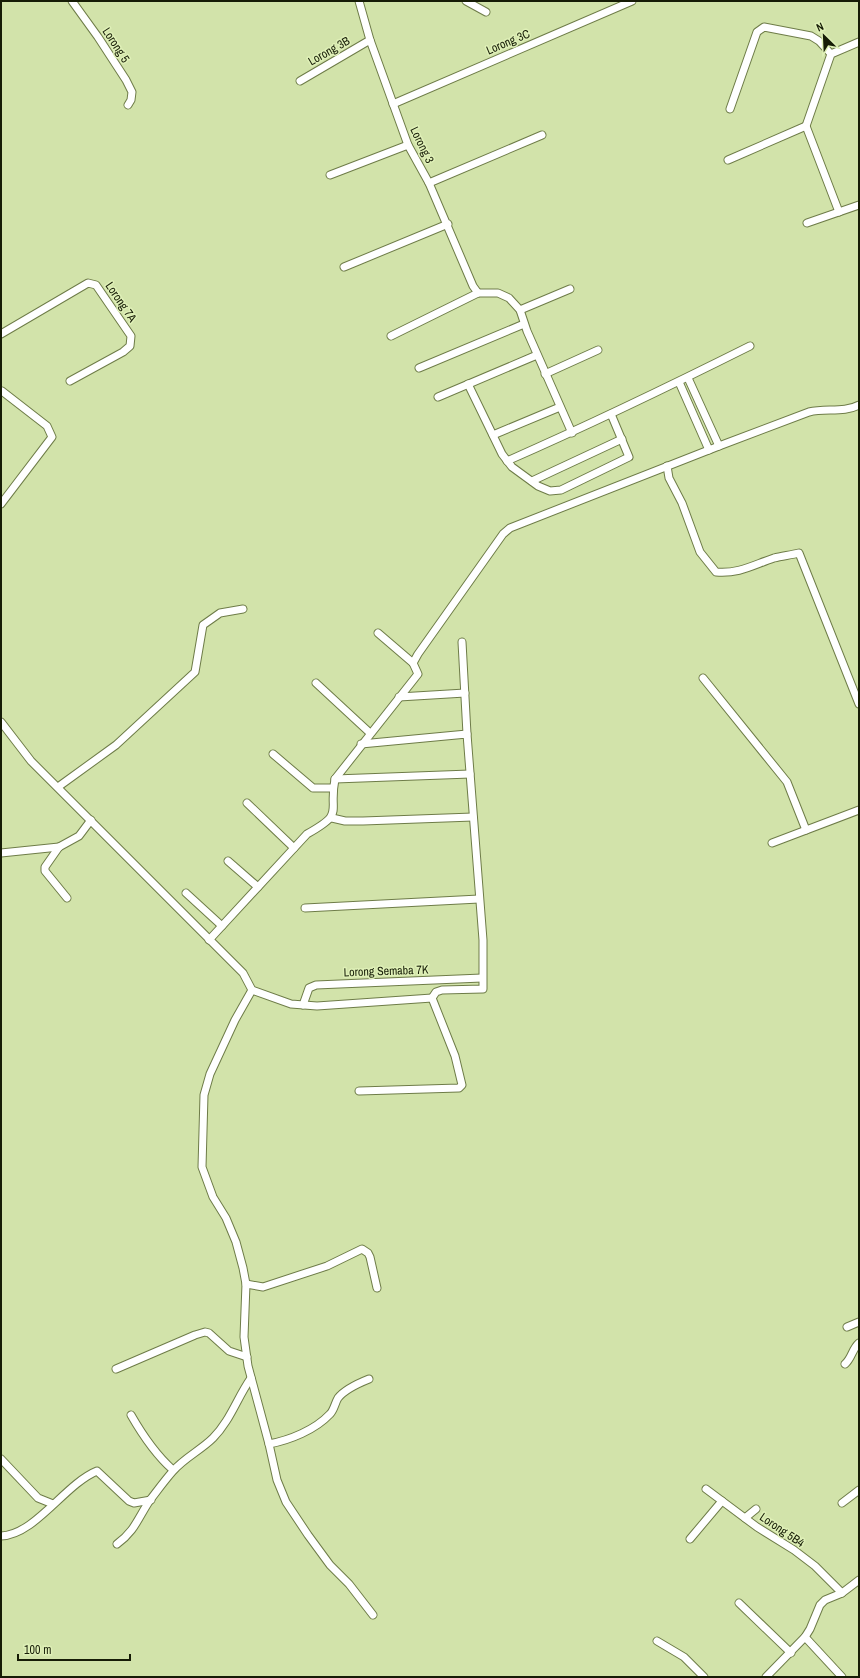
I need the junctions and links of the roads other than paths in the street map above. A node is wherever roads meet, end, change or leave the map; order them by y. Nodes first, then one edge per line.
1 (72, 1) edge
2 (359, 1) edge
3 (466, 1) edge
4 (632, 1) edge
5 (486, 12) dead end
6 (370, 40) junction
7 (859, 42) edge
8 (831, 54) junction
9 (300, 81) dead end
10 (128, 104) dead end
11 (393, 104) junction
12 (730, 109) dead end
13 (806, 126) junction
14 (542, 135) dead end
15 (408, 145) junction
16 (728, 160) dead end
17 (330, 175) dead end
18 (429, 183) junction
19 (859, 205) edge
20 (840, 212) junction
21 (807, 223) dead end
22 (448, 224) junction
23 (344, 267) dead end
24 (570, 290) dead end
25 (478, 293) junction
26 (520, 310) junction
27 (524, 324) junction
28 (1, 334) edge
29 (391, 336) dead end
30 (750, 346) dead end
31 (598, 350) dead end
32 (537, 355) junction
33 (419, 368) dead end
34 (545, 374) junction
35 (688, 378) junction
36 (70, 381) dead end
37 (679, 382) junction
38 (468, 384) junction
39 (2, 391) dead end
40 (438, 396) dead end
41 (859, 405) edge
42 (560, 407) junction
43 (611, 414) junction
44 (572, 433) junction
45 (493, 435) junction
46 (622, 439) junction
47 (718, 446) junction
48 (709, 450) junction
49 (507, 461) junction
50 (667, 466) junction
51 (532, 481) junction
52 (1, 504) edge
53 (243, 610) dead end
54 (378, 633) dead end
55 (462, 642) dead end
56 (413, 663) junction
57 (703, 678) dead end
58 (316, 683) dead end
59 (465, 694) junction
60 (399, 697) junction
61 (859, 704) edge
62 (1, 722) edge
63 (370, 733) junction
64 (467, 734) junction
65 (361, 744) junction
66 (273, 754) dead end
67 (470, 774) junction
68 (335, 779) junction
69 (58, 788) junction
70 (333, 788) junction
71 (247, 803) dead end
72 (859, 810) edge
73 (473, 817) junction
74 (332, 818) junction
75 (91, 820) junction
76 (806, 830) junction
77 (772, 843) dead end
78 (59, 847) junction
79 (294, 848) junction
80 (1, 852) edge
81 (228, 860) dead end
82 (258, 887) junction
83 (186, 893) dead end
84 (67, 898) dead end
85 (479, 899) junction
86 (305, 908) dead end
87 (222, 926) junction
88 (209, 940) junction
89 (482, 978) junction
90 (252, 990) junction
91 (432, 998) junction
92 (304, 1005) junction
93 (359, 1091) dead end
94 (246, 1284) junction
95 (377, 1288) dead end
96 (859, 1322) edge
97 (847, 1327) dead end
98 (859, 1343) edge
99 (247, 1357) junction
100 (845, 1364) dead end
101 (116, 1369) dead end
102 (251, 1378) junction
103 (369, 1379) dead end
104 (131, 1416) dead end
105 (269, 1444) junction
106 (1, 1459) edge
107 (173, 1470) junction
108 (706, 1489) dead end
109 (859, 1490) edge
110 (151, 1500) junction
111 (722, 1501) junction
112 (842, 1503) dead end
113 (53, 1504) junction
114 (756, 1509) dead end
115 (745, 1518) junction
116 (1, 1536) edge
117 (690, 1539) dead end
118 (117, 1544) dead end
119 (859, 1580) edge
120 (842, 1593) junction
121 (739, 1603) dead end
122 (373, 1615) dead end
123 (805, 1637) junction
124 (657, 1641) dead end
125 (791, 1653) junction
126 (704, 1677) edge
127 (766, 1677) edge
128 (842, 1677) edge

1 - 10 street, Lorong 5
2 - 6 street, Lorong 3
3 - 5 street
4 - 11 street, Lorong 3C
6 - 9 street, Lorong 3B
6 - 11 street, Lorong 3
7 - 8 street
8 - 12 street
8 - 13 street
11 - 15 street, Lorong 3
13 - 16 street
13 - 20 street
14 - 18 street
15 - 17 street
15 - 18 street, Lorong 3
18 - 22 street, Lorong 3
19 - 20 street
20 - 21 street
22 - 23 street
22 - 25 street, Lorong 3
24 - 26 street
25 - 26 street
25 - 29 street
26 - 27 street
27 - 32 street
27 - 33 street
28 - 36 street, Lorong 7A
30 - 35 street
31 - 34 street
32 - 34 street
32 - 38 street
34 - 42 street
35 - 37 street
35 - 47 street
37 - 43 street
37 - 48 street
38 - 40 street
38 - 45 street
39 - 52 street
41 - 47 street
42 - 44 street
42 - 45 street
43 - 44 street
43 - 46 street
44 - 49 street
45 - 49 street
46 - 51 street
46 - 51 street
47 - 48 street
48 - 50 street
49 - 51 street
50 - 56 street
50 - 61 street
53 - 69 street
54 - 56 street
55 - 59 street
56 - 60 street
57 - 76 street
58 - 63 street
59 - 60 street
59 - 64 street
60 - 63 street
62 - 69 street
63 - 65 street
64 - 65 street
64 - 67 street
65 - 68 street
66 - 70 street
67 - 68 street
67 - 73 street
68 - 70 street
69 - 75 street
70 - 74 street
71 - 79 street
72 - 76 street
73 - 74 street
73 - 85 street
74 - 79 street
75 - 78 street
75 - 88 street
76 - 77 street
78 - 80 street
78 - 84 street
79 - 82 street
81 - 82 street
82 - 87 street
83 - 87 street
85 - 86 street
85 - 89 street
87 - 88 street
88 - 90 street
89 - 91 street
89 - 92 street, Lorong Semaba 7K
90 - 92 street
90 - 94 street
91 - 92 street
91 - 93 street
94 - 95 street
94 - 99 street
96 - 97 street
98 - 100 street
99 - 101 street
99 - 102 street
102 - 105 street
102 - 107 street
103 - 105 street
104 - 107 street
105 - 122 street
106 - 113 street
107 - 110 street
108 - 111 street, Lorong 5B4
109 - 112 street
110 - 113 street
110 - 118 street
111 - 115 street, Lorong 5B4
111 - 117 street
113 - 116 street
114 - 115 street
115 - 120 street, Lorong 5B4
119 - 120 street
120 - 123 street
121 - 125 street
123 - 125 street
123 - 128 street
124 - 126 street
125 - 127 street

